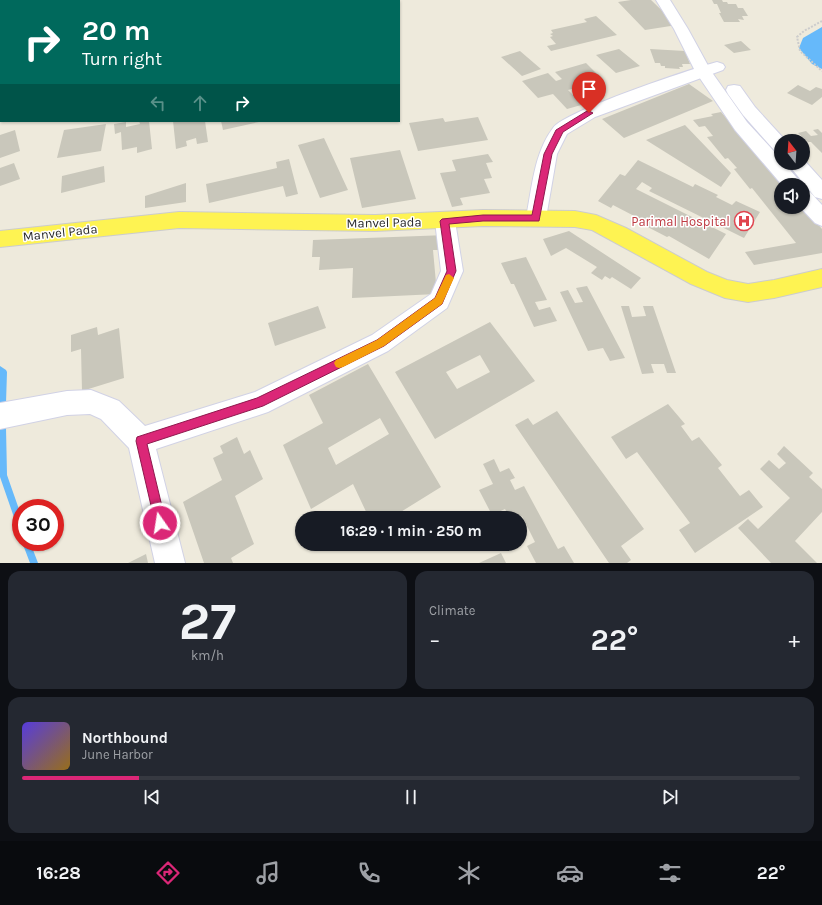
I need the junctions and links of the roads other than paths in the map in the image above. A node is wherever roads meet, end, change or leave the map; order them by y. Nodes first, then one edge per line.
1 (663, 0) edge
2 (676, 0) edge
3 (710, 69) junction
4 (774, 139) edge
5 (802, 170) edge
6 (787, 178) edge
7 (822, 192) edge
8 (810, 205) edge
9 (536, 218) junction
10 (822, 218) edge
11 (444, 221) junction
12 (0, 239) edge
13 (822, 278) edge
14 (0, 416) edge
15 (141, 441) junction
16 (170, 563) edge

1 - 3 street
2 - 3 street
3 - 4 street
3 - 6 street
3 - 9 street
5 - 7 street
8 - 10 street
9 - 11 main road, Manvel Pada
9 - 13 main road, Manvel Pada
11 - 12 main road, Manvel Pada
11 - 15 street
14 - 15 street
15 - 16 street

